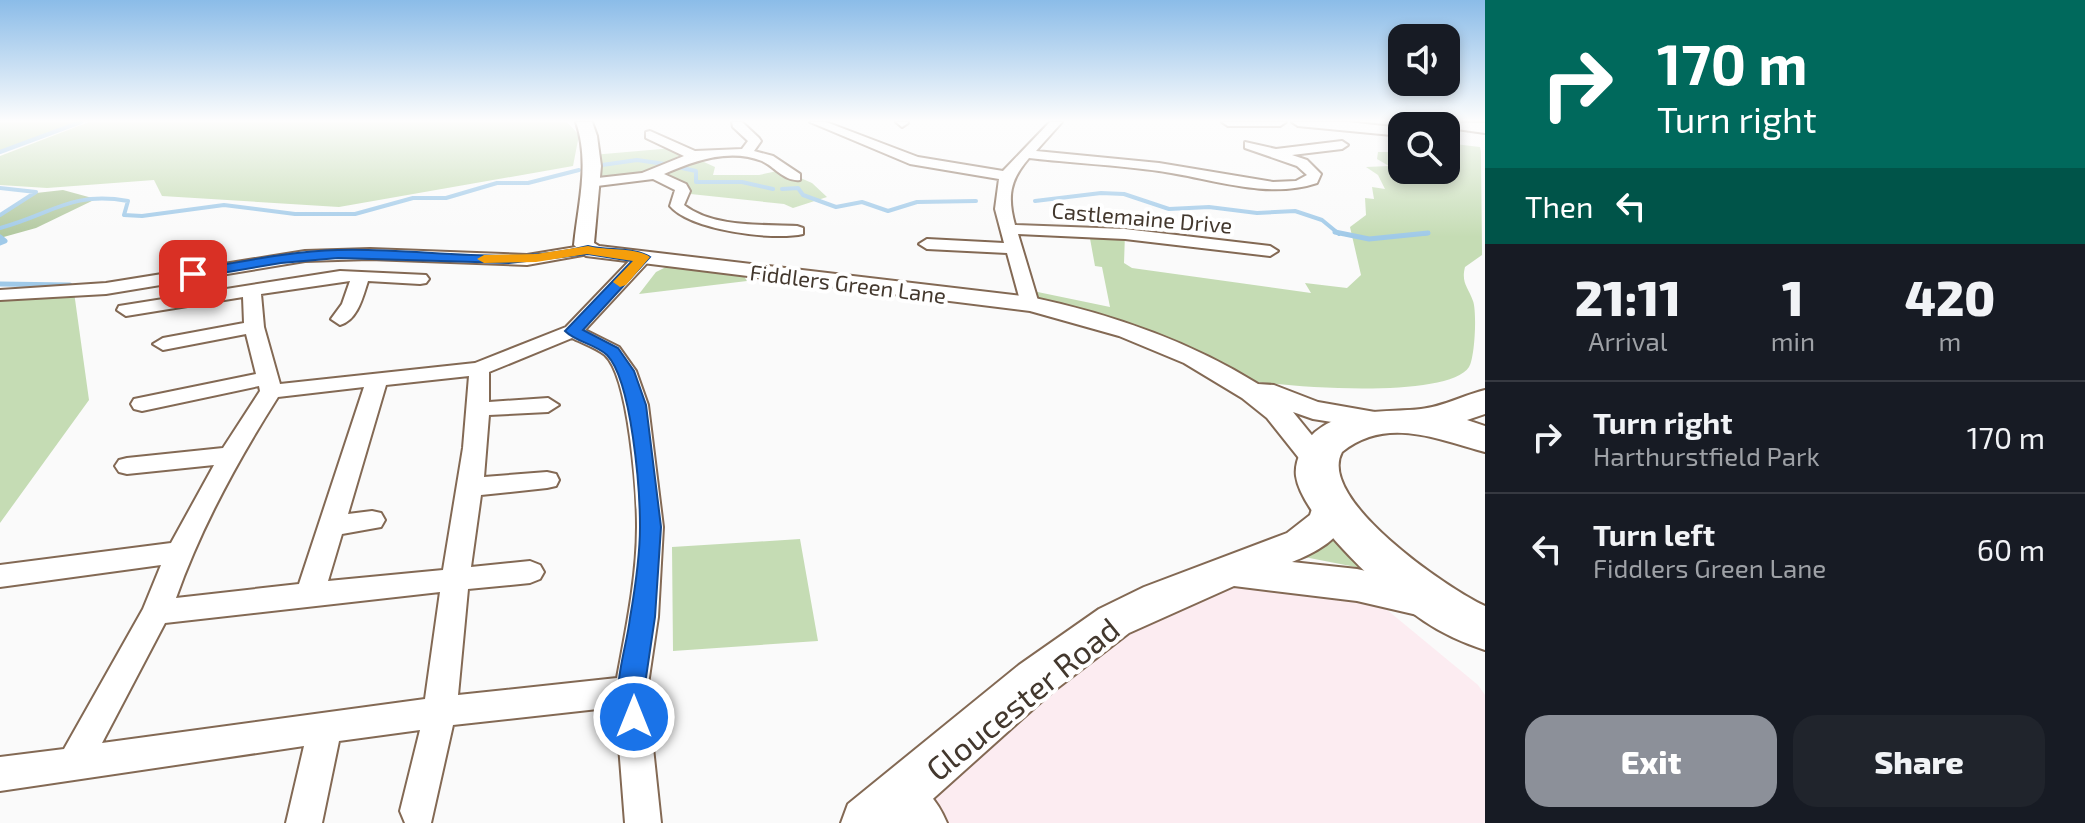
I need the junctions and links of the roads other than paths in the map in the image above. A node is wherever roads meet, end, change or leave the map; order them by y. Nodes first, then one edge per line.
1 (590, 160) edge
2 (682, 160) edge
3 (770, 160) edge
4 (913, 160) edge
5 (1019, 160) edge
6 (1091, 160) edge
7 (1295, 160) edge
8 (654, 174) junction
9 (1006, 176) junction
10 (795, 177) dead end
11 (589, 183) junction
12 (1010, 229) junction
13 (797, 231) dead end
14 (927, 244) dead end
15 (1015, 248) junction
16 (588, 250) junction
17 (1270, 251) dead end
18 (643, 257) junction
19 (361, 275) junction
20 (420, 279) dead end
21 (252, 291) junction
22 (0, 295) edge
23 (1030, 304) junction
24 (126, 310) dead end
25 (340, 319) dead end
26 (254, 327) junction
27 (573, 331) junction
28 (163, 344) dead end
29 (479, 369) junction
30 (1226, 377) junction
31 (377, 380) junction
32 (269, 384) junction
33 (1485, 401) edge
34 (142, 404) dead end
35 (548, 405) dead end
36 (479, 409) junction
37 (1409, 422) junction
38 (1485, 439) edge
39 (230, 455) junction
40 (1317, 460) junction
41 (127, 466) dead end
42 (547, 480) dead end
43 (472, 487) junction
44 (1330, 503) junction
45 (372, 520) dead end
46 (331, 526) junction
47 (179, 552) junction
48 (530, 572) dead end
49 (1231, 572) junction
50 (0, 576) edge
51 (456, 579) junction
52 (310, 594) junction
53 (1433, 602) junction
54 (156, 612) junction
55 (1485, 629) edge
56 (1485, 648) edge
57 (631, 691) junction
58 (440, 712) junction
59 (325, 728) junction
60 (74, 763) junction
61 (0, 774) edge
62 (418, 811) dead end
63 (897, 814) edge
64 (304, 823) edge
65 (643, 823) edge

1 - 11 street
2 - 8 street
3 - 10 street
4 - 9 street
5 - 9 street
6 - 7 street
8 - 11 street
8 - 13 street
9 - 12 street
11 - 16 street
12 - 15 street
12 - 17 street, Castlemaine Drive
14 - 15 street
15 - 23 street
16 - 18 street, Fiddlers Green Lane
16 - 22 street
18 - 23 street, Fiddlers Green Lane
18 - 27 street
19 - 20 street
19 - 21 street
19 - 25 street
21 - 24 street
21 - 26 street
23 - 30 street, Fiddlers Green Lane
26 - 28 street
26 - 32 street
27 - 29 street
27 - 57 street
29 - 31 street
29 - 36 street
30 - 37 street, Fiddlers Green Lane
30 - 40 street, Fiddlers Green Lane
31 - 32 street
31 - 46 street
32 - 34 street
32 - 39 street
33 - 37 highway
35 - 36 street
36 - 43 street
37 - 38 highway
37 - 40 highway
39 - 41 street
39 - 47 street
40 - 44 highway
42 - 43 street
43 - 51 street
44 - 49 main road, Gloucester Road
44 - 53 highway
45 - 46 street
46 - 52 street
47 - 50 street
47 - 54 street
48 - 51 street
49 - 53 main road, Gloucester Road
49 - 63 main road, Gloucester Road
51 - 52 street
51 - 58 street
52 - 54 street
53 - 55 highway
53 - 56 highway
54 - 60 street
57 - 58 street
57 - 65 street
58 - 59 street
58 - 62 street
59 - 60 street
59 - 64 street
60 - 61 street

